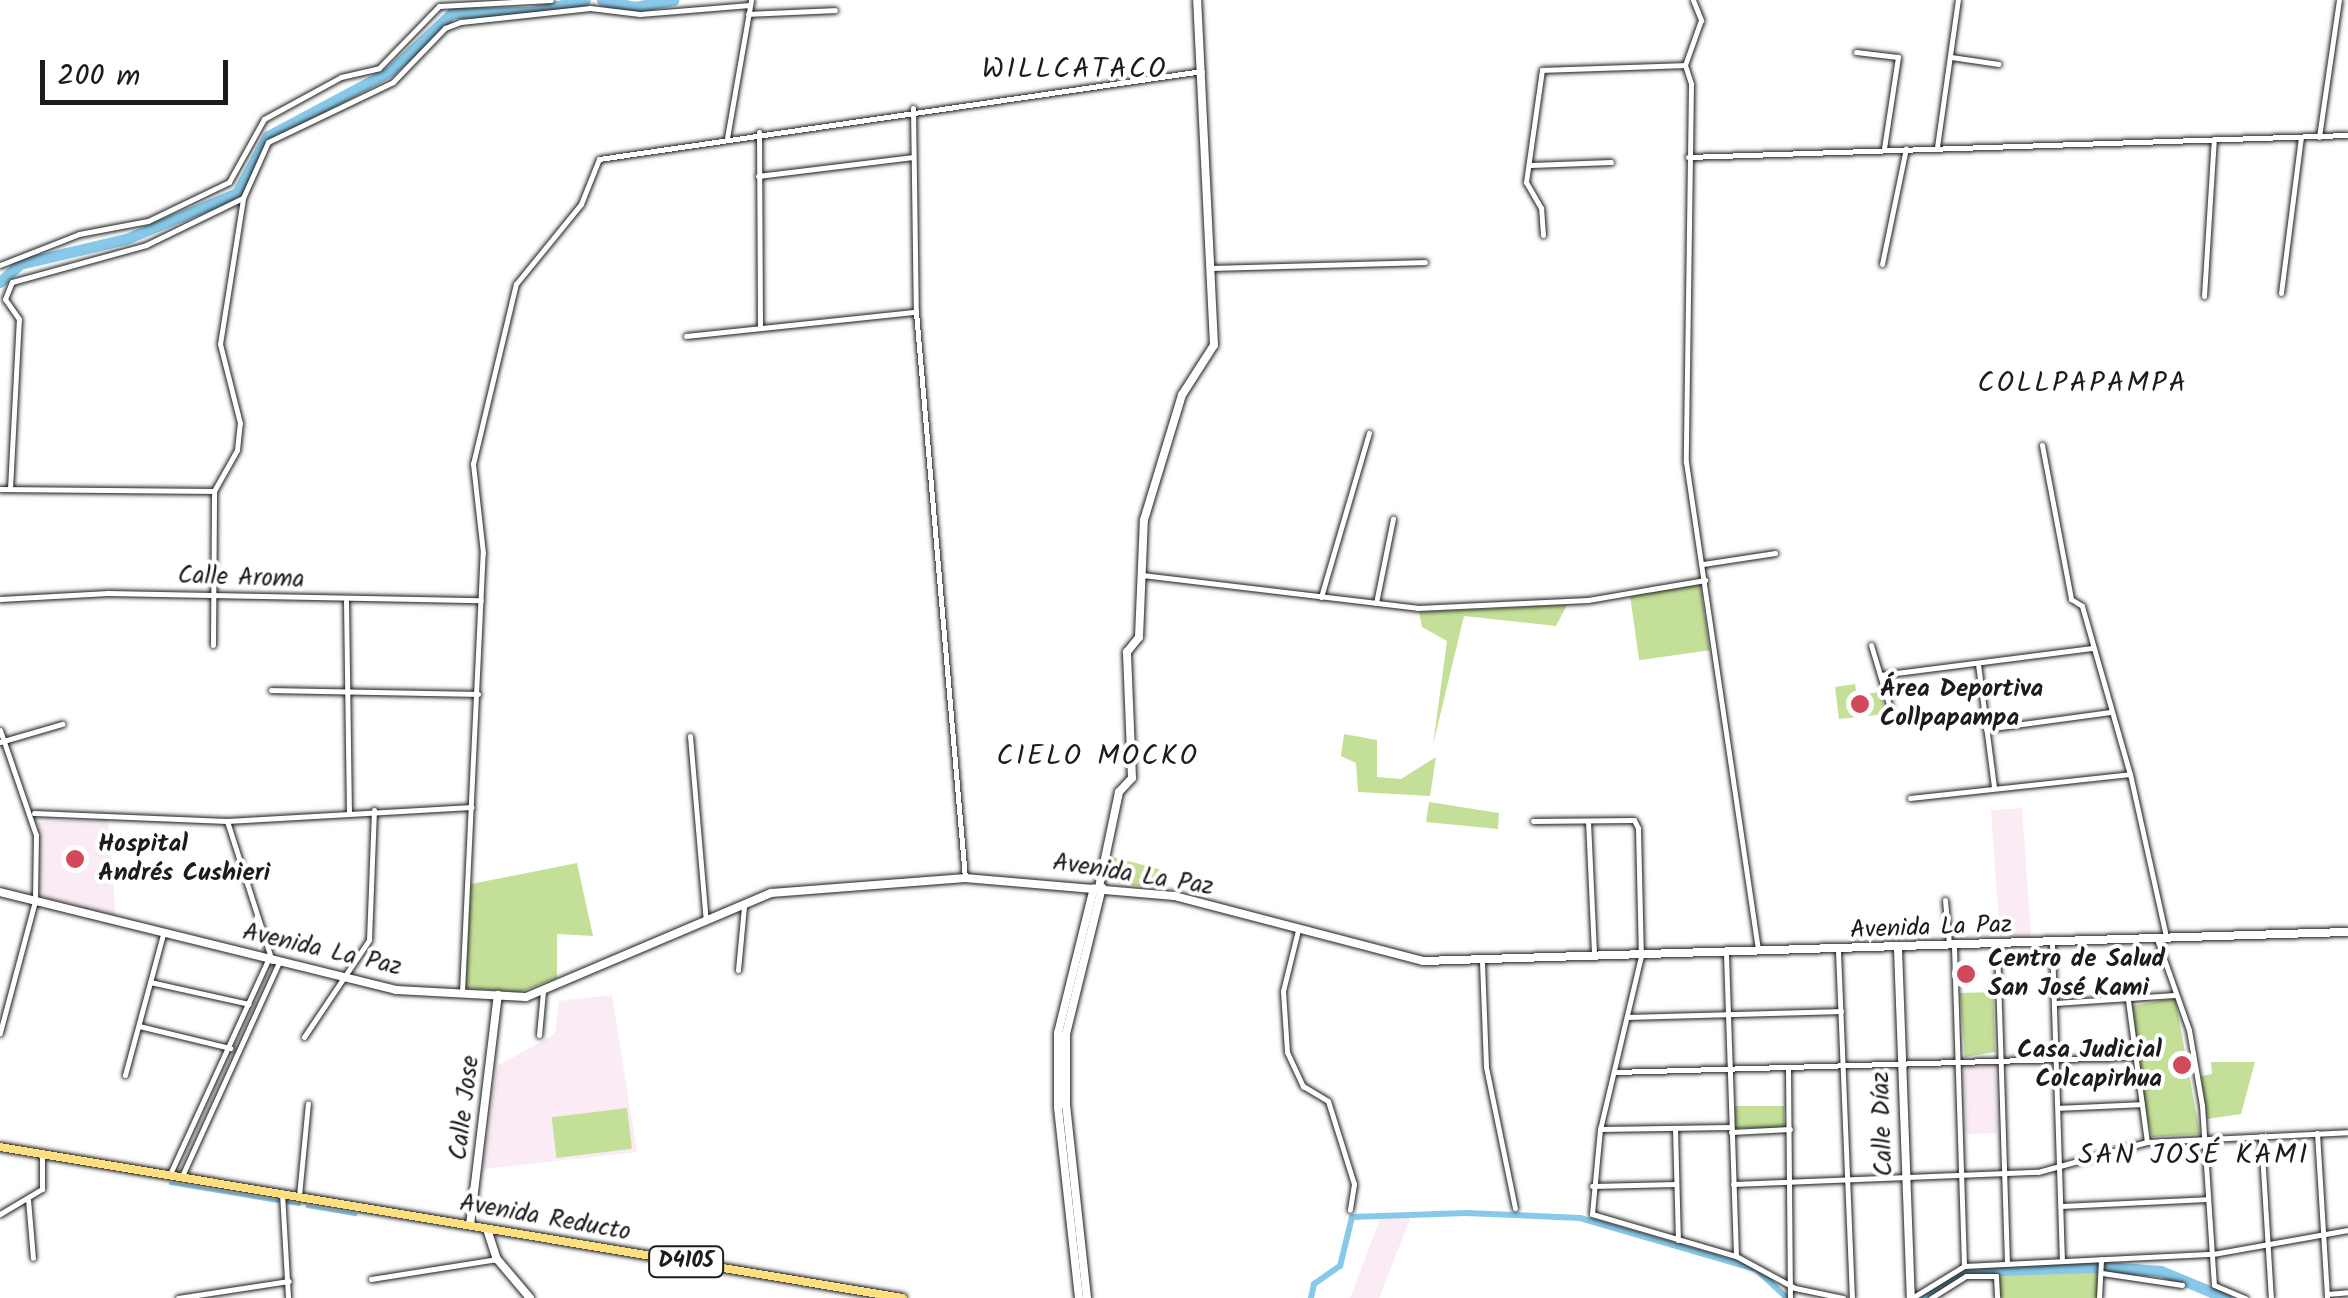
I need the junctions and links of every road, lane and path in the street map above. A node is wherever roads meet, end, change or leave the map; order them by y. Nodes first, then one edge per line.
1 (551, 0) edge
2 (1197, 0) edge
3 (1694, 0) edge
4 (1958, 0) edge
5 (2339, 0) edge
6 (750, 2) edge
7 (836, 10) dead end
8 (748, 14) junction
9 (1856, 52) dead end
10 (1950, 57) junction
11 (1998, 64) dead end
12 (1684, 65) junction
13 (1202, 71) junction
14 (913, 108) junction
15 (759, 132) junction
16 (2348, 135) edge
17 (2302, 137) junction
18 (2319, 137) junction
19 (727, 138) junction
20 (2214, 139) junction
21 (1937, 147) junction
22 (1906, 148) junction
23 (1884, 149) junction
24 (913, 157) junction
25 (1688, 157) junction
26 (1611, 162) dead end
27 (1531, 165) junction
28 (758, 176) junction
29 (243, 198) junction
30 (1543, 235) dead end
31 (1425, 262) dead end
32 (1882, 264) dead end
33 (0, 265) edge
34 (1213, 268) junction
35 (2281, 294) dead end
36 (2204, 296) dead end
37 (916, 312) junction
38 (760, 328) junction
39 (686, 336) dead end
40 (1369, 433) dead end
41 (2042, 444) dead end
42 (0, 489) edge
43 (10, 489) junction
44 (214, 492) junction
45 (1393, 519) dead end
46 (1776, 553) dead end
47 (1703, 564) junction
48 (1139, 574) junction
49 (1705, 580) junction
50 (1321, 596) junction
51 (210, 598) junction
52 (0, 599) edge
53 (480, 600) junction
54 (346, 601) junction
55 (1376, 603) junction
56 (213, 645) dead end
57 (1872, 645) dead end
58 (2092, 648) junction
59 (1978, 664) junction
60 (1881, 675) junction
61 (344, 689) junction
62 (271, 690) dead end
63 (478, 694) junction
64 (1890, 708) dead end
65 (2110, 712) junction
66 (62, 724) dead end
67 (0, 730) edge
68 (1986, 730) junction
69 (690, 736) dead end
70 (2, 742) edge
71 (2130, 774) junction
72 (1994, 787) junction
73 (1910, 798) dead end
74 (472, 807) junction
75 (374, 810) junction
76 (349, 811) junction
77 (34, 812) junction
78 (226, 821) junction
79 (1533, 821) dead end
80 (1588, 821) junction
81 (965, 878) junction
82 (1098, 887) junction
83 (0, 892) edge
84 (1945, 900) dead end
85 (35, 901) junction
86 (743, 903) junction
87 (706, 921) junction
88 (1298, 930) junction
89 (2348, 932) edge
90 (163, 934) junction
91 (2156, 939) junction
92 (2167, 939) junction
93 (2052, 944) junction
94 (1996, 946) junction
95 (1952, 947) junction
96 (1898, 948) junction
97 (1838, 951) junction
98 (1758, 953) junction
99 (1726, 954) junction
100 (1641, 956) junction
101 (1594, 957) junction
102 (273, 961) junction
103 (1482, 962) junction
104 (738, 970) dead end
105 (345, 978) junction
106 (150, 982) junction
107 (12, 988) junction
108 (0, 991) edge
109 (543, 991) junction
110 (462, 992) junction
111 (2177, 995) junction
112 (498, 996) junction
113 (2128, 1000) junction
114 (2054, 1003) junction
115 (250, 1004) junction
116 (1841, 1011) junction
117 (1728, 1014) junction
118 (1629, 1017) junction
119 (138, 1026) junction
120 (0, 1034) edge
121 (538, 1035) dead end
122 (304, 1038) dead end
123 (230, 1048) junction
124 (238, 1050) junction
125 (2130, 1057) junction
126 (2056, 1059) junction
127 (1958, 1060) junction
128 (2000, 1060) junction
129 (1901, 1064) junction
130 (1843, 1066) junction
131 (1788, 1068) junction
132 (1730, 1070) junction
133 (1614, 1072) junction
134 (125, 1075) dead end
135 (308, 1104) dead end
136 (2142, 1104) junction
137 (2058, 1108) junction
138 (1674, 1128) junction
139 (1731, 1129) junction
140 (1790, 1129) junction
141 (1600, 1130) junction
142 (2348, 1132) edge
143 (2317, 1133) junction
144 (2261, 1136) junction
145 (2205, 1140) junction
146 (2148, 1142) junction
147 (0, 1146) edge
148 (42, 1154) junction
149 (2060, 1166) junction
150 (170, 1174) junction
151 (2004, 1174) junction
152 (182, 1176) junction
153 (1961, 1176) junction
154 (1905, 1178) junction
155 (1848, 1180) junction
156 (1792, 1182) junction
157 (1676, 1184) junction
158 (1734, 1184) junction
159 (1592, 1186) junction
160 (1072, 1191) junction
161 (282, 1193) junction
162 (299, 1196) junction
163 (2207, 1199) junction
164 (28, 1200) junction
165 (2061, 1206) junction
166 (1515, 1208) dead end
167 (1350, 1210) dead end
168 (0, 1214) edge
169 (470, 1225) junction
170 (488, 1228) junction
171 (2348, 1230) edge
172 (2323, 1233) junction
173 (1678, 1242) junction
174 (2268, 1244) junction
175 (2212, 1254) junction
176 (1736, 1256) junction
177 (33, 1258) dead end
178 (497, 1259) junction
179 (2101, 1259) junction
180 (2062, 1261) junction
181 (2006, 1264) junction
182 (1964, 1266) junction
183 (2102, 1273) junction
184 (371, 1278) dead end
185 (289, 1281) junction
186 (2182, 1285) dead end
187 (1795, 1288) junction
188 (2348, 1292) edge
189 (198, 1296) edge
190 (2327, 1296) edge
191 (178, 1298) edge
192 (288, 1298) edge
193 (530, 1298) edge
194 (902, 1298) edge
195 (1079, 1298) edge
196 (1087, 1298) edge
197 (1790, 1298) edge
198 (1842, 1298) edge
199 (1852, 1298) edge
200 (1911, 1298) edge
201 (1931, 1298) edge
202 (1997, 1298) edge
203 (2099, 1298) edge
204 (2245, 1298) edge
205 (2272, 1298) edge

1 - 33 street
2 - 13 main road
3 - 12 street
4 - 10 street
5 - 18 street
6 - 8 street
6 - 29 street
7 - 8 street
8 - 19 street
9 - 23 street
10 - 11 street
10 - 21 street
12 - 25 street
12 - 27 street
13 - 14 street
13 - 34 main road
14 - 15 street
14 - 24 street
15 - 19 street
15 - 28 street
16 - 18 street
17 - 18 street
17 - 20 street
17 - 35 street
19 - 53 street
20 - 21 street
20 - 36 street
21 - 22 street
22 - 23 street
22 - 32 street
23 - 25 street
24 - 28 street
24 - 37 street
25 - 47 street
26 - 27 street
27 - 30 street
28 - 38 street
29 - 43 street
29 - 44 street
31 - 34 street
34 - 48 main road
37 - 38 street
37 - 81 street
38 - 39 street
40 - 50 street
41 - 58 street
42 - 43 street
43 - 44 street
44 - 51 street
45 - 55 street
46 - 47 street
47 - 49 street
48 - 50 street
48 - 82 main road
49 - 55 street
49 - 98 street
50 - 55 street
51 - 52 street, Calle Aroma
51 - 54 street, Calle Aroma
51 - 56 street
53 - 54 street, Calle Aroma
53 - 63 street
54 - 61 street
57 - 60 street
58 - 59 street
58 - 65 street
59 - 60 street
59 - 68 street
60 - 64 street
61 - 62 street
61 - 63 street
61 - 76 street
63 - 74 street
65 - 68 street
65 - 71 street
66 - 70 street
67 - 70 street
68 - 72 street
69 - 87 street
70 - 77 street
71 - 72 street
71 - 92 street
72 - 73 street
74 - 75 street
74 - 110 street
75 - 76 street
75 - 105 street
76 - 78 street
77 - 78 street
77 - 85 street
78 - 102 street
79 - 80 street
80 - 100 street
80 - 101 street
81 - 82 main road, Avenida La Paz
81 - 86 main road, Avenida La Paz
82 - 88 main road, Avenida La Paz
82 - 160 main road
83 - 85 main road, Avenida La Paz
84 - 95 street
85 - 90 main road, Avenida La Paz
85 - 107 street
86 - 87 main road, Avenida La Paz
86 - 104 street
87 - 109 main road, Avenida La Paz
88 - 103 main road, Avenida La Paz
88 - 167 street
89 - 92 main road, Avenida La Paz
90 - 102 main road, Avenida La Paz
90 - 106 street
91 - 92 main road, Avenida La Paz
91 - 93 main road, Avenida La Paz
91 - 111 street
93 - 94 main road, Avenida La Paz
93 - 114 street
94 - 95 main road, Avenida La Paz
94 - 128 street
95 - 96 main road, Avenida La Paz
95 - 127 street
96 - 97 main road, Avenida La Paz
96 - 129 main road, Calle Díaz
97 - 98 main road, Avenida La Paz
97 - 116 street
98 - 99 main road, Avenida La Paz
99 - 100 main road, Avenida La Paz
99 - 117 street
100 - 101 main road, Avenida La Paz
100 - 118 street
101 - 103 main road, Avenida La Paz
102 - 105 main road, Avenida La Paz
102 - 115 street
102 - 124 street
103 - 166 street
105 - 110 main road, Avenida La Paz
105 - 122 street
106 - 115 street
106 - 119 street
107 - 108 street
107 - 120 street
109 - 112 main road, Avenida La Paz
109 - 121 street
110 - 112 main road, Avenida La Paz
111 - 113 street
111 - 145 street
112 - 169 main road, Calle Jose
113 - 114 street
113 - 125 street
114 - 126 street
115 - 123 street
116 - 117 street
116 - 130 street
117 - 118 street
117 - 132 street
118 - 133 street
119 - 123 street
119 - 134 street
123 - 124 street
123 - 150 street
124 - 152 street
125 - 126 street
125 - 136 street
126 - 128 street
126 - 137 street
127 - 128 street
127 - 129 street
127 - 153 street
128 - 151 street
129 - 130 street
129 - 154 main road, Calle Díaz
130 - 131 street
130 - 155 street
131 - 132 street
131 - 140 street
132 - 133 street
132 - 139 street
133 - 141 street
135 - 162 street
136 - 137 street
136 - 146 street
137 - 149 street
138 - 139 street
138 - 141 street
138 - 157 street
139 - 140 street
139 - 158 street
140 - 156 street
141 - 159 street
142 - 143 street
143 - 144 street
143 - 172 street
144 - 145 street
144 - 174 street
145 - 146 street
145 - 163 street
146 - 149 street
147 - 148 main road, D4105
148 - 150 main road, D4105
148 - 164 street
149 - 151 street
149 - 165 street
150 - 152 main road, D4105
151 - 153 street
151 - 181 street
152 - 161 main road, Avenida Reducto / D4105
153 - 154 street
153 - 182 street
154 - 155 street
154 - 200 main road, Calle Díaz
155 - 156 street
155 - 199 street
156 - 158 street
156 - 187 street
157 - 159 street
157 - 173 street
158 - 176 street
159 - 173 street
160 - 195 main road
160 - 196 main road
161 - 162 main road, Avenida Reducto / D4105
161 - 185 street
162 - 169 main road, Avenida Reducto / D4105
163 - 165 street
163 - 175 street
164 - 168 street
164 - 177 street
165 - 180 street
169 - 170 main road, Avenida Reducto / D4105
170 - 178 main road
170 - 194 main road, Avenida Reducto / D4105
171 - 172 street
172 - 174 street
172 - 190 street
173 - 176 street
174 - 175 street
174 - 205 street
175 - 179 street
175 - 204 street
176 - 187 street
178 - 184 street
178 - 193 main road
179 - 180 street
179 - 183 street
180 - 181 street
181 - 182 street
182 - 200 street
183 - 186 street
183 - 203 street
185 - 189 street
185 - 192 street
187 - 197 street
187 - 198 street
188 - 190 street
189 - 191 street
201 - 202 street

